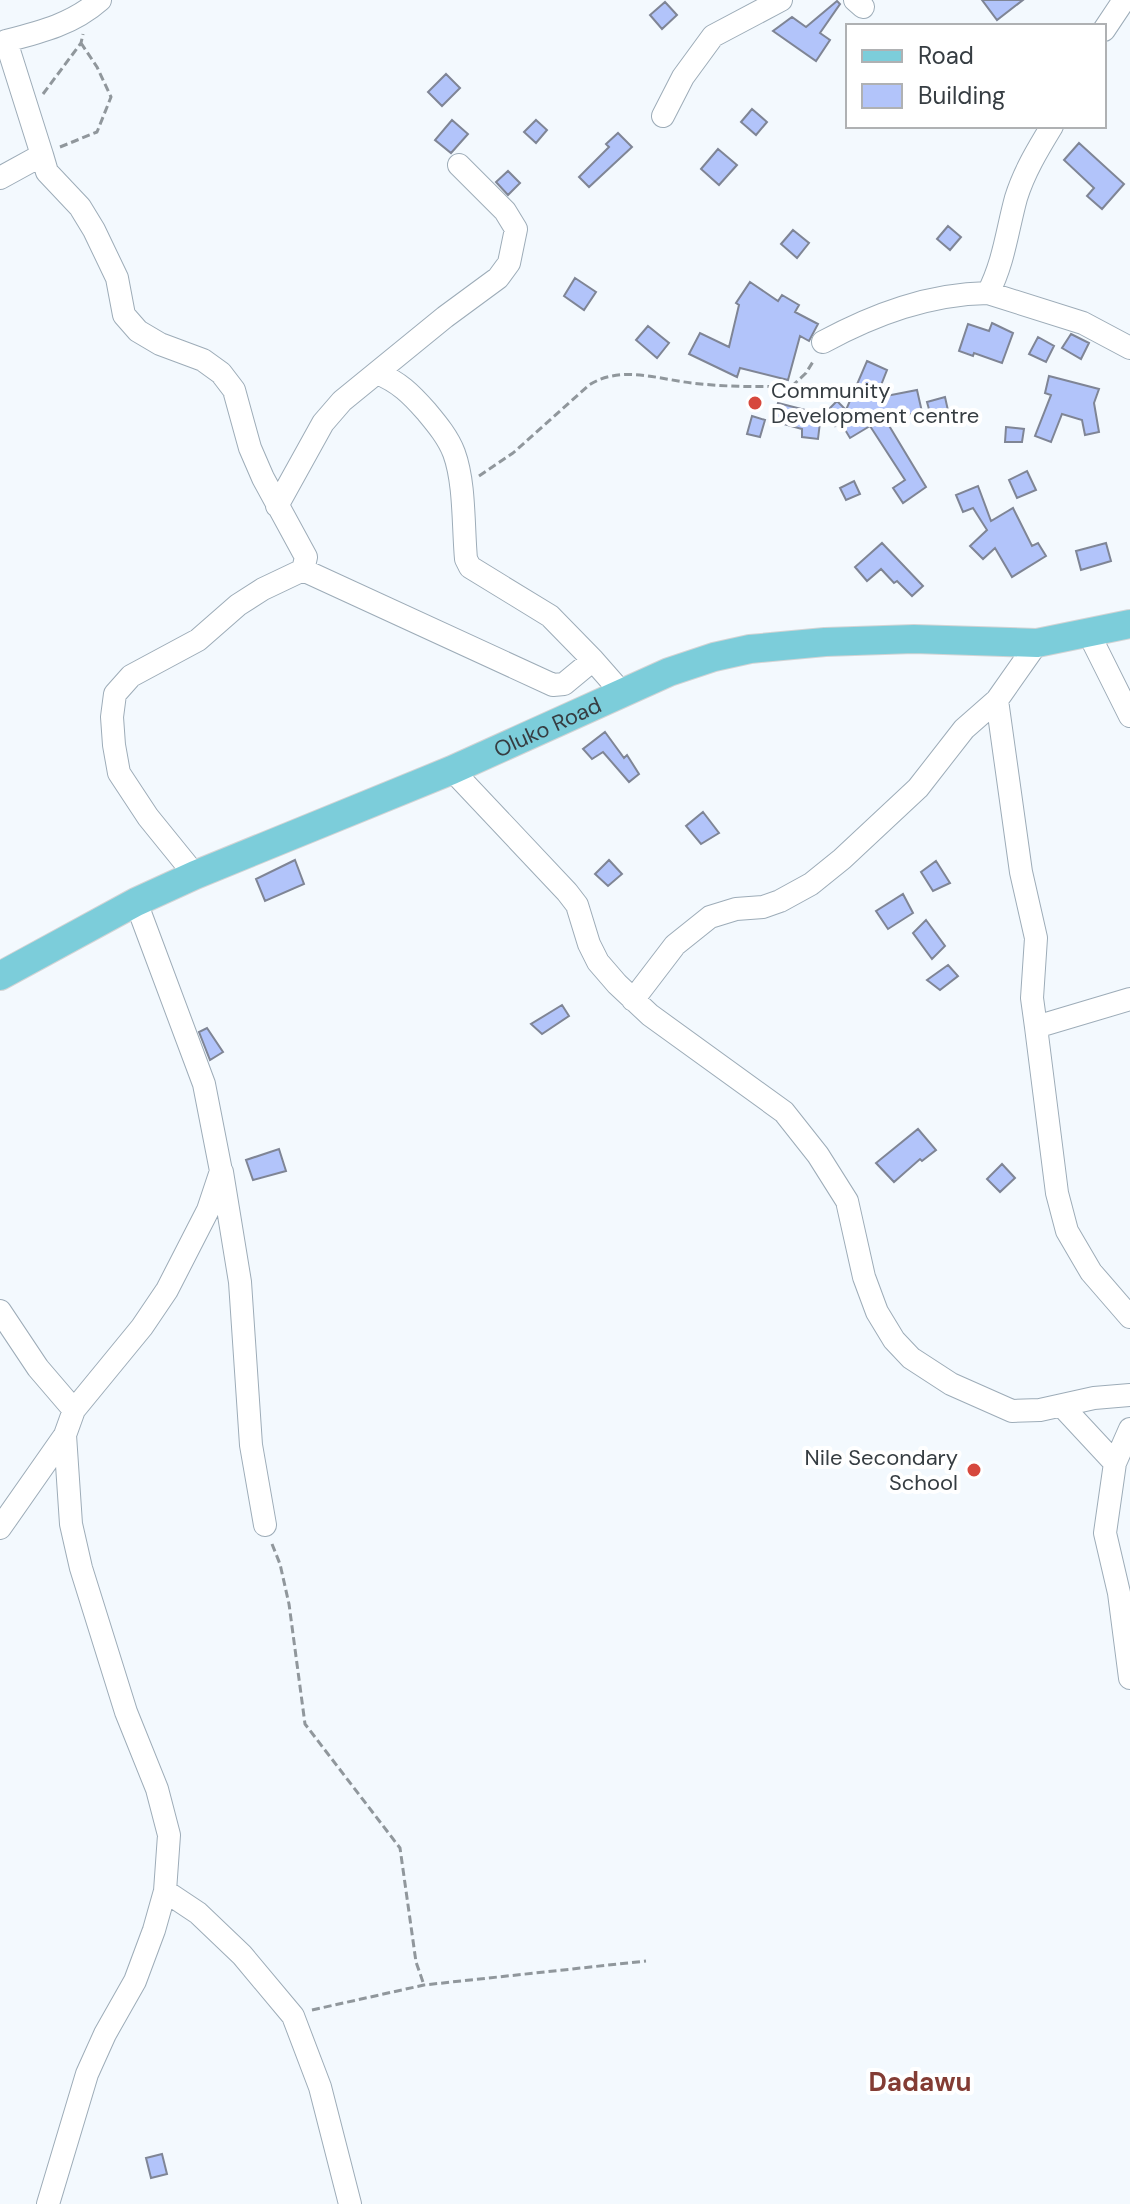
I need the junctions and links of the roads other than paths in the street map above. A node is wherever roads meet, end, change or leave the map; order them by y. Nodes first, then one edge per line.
1 (781, 0) edge
2 (1124, 0) edge
3 (94, 5) edge
4 (1106, 27) edge
5 (3, 42) edge
6 (663, 116) dead end
7 (1051, 128) edge
8 (42, 155) junction
9 (459, 165) dead end
10 (0, 178) edge
11 (988, 293) junction
12 (823, 342) road end
13 (1130, 348) edge
14 (377, 373) junction
15 (277, 506) junction
16 (303, 570) junction
17 (1130, 624) edge
18 (1089, 634) junction
19 (1037, 643) junction
20 (593, 660) junction
21 (622, 693) junction
22 (997, 700) junction
23 (1130, 716) edge
24 (452, 770) junction
25 (195, 875) junction
26 (136, 902) junction
27 (0, 976) edge
28 (1130, 999) edge
29 (633, 1000) junction
30 (1036, 1027) junction
31 (221, 1171) junction
32 (0, 1311) edge
33 (1130, 1317) edge
34 (1130, 1395) edge
35 (1062, 1406) junction
36 (74, 1410) junction
37 (1130, 1429) edge
38 (65, 1435) junction
39 (1115, 1463) junction
40 (265, 1525) road end
41 (0, 1528) edge
42 (1130, 1678) edge
43 (165, 1891) junction
44 (48, 2204) edge
45 (350, 2204) edge

1 - 6 street
2 - 4 street
3 - 5 street
5 - 8 street
7 - 11 street
8 - 10 street
8 - 15 street
9 - 14 street
11 - 12 street
11 - 13 street
14 - 15 street
14 - 20 street
15 - 16 street
16 - 20 street
16 - 25 street
17 - 18 main road, Oluko Road
18 - 19 main road, Oluko Road
18 - 23 street
19 - 21 main road, Oluko Road
19 - 22 street
20 - 21 street
21 - 24 main road, Oluko Road
22 - 29 street
22 - 30 street
24 - 25 main road, Oluko Road
24 - 29 street
25 - 26 main road, Oluko Road
26 - 27 main road, Oluko Road
26 - 31 street
28 - 30 street
29 - 35 street
30 - 33 street
31 - 36 street
31 - 40 street
32 - 36 street
34 - 35 street
35 - 39 street
36 - 38 street
37 - 39 street
38 - 41 street
38 - 43 street
39 - 42 street
43 - 44 street
43 - 45 street

